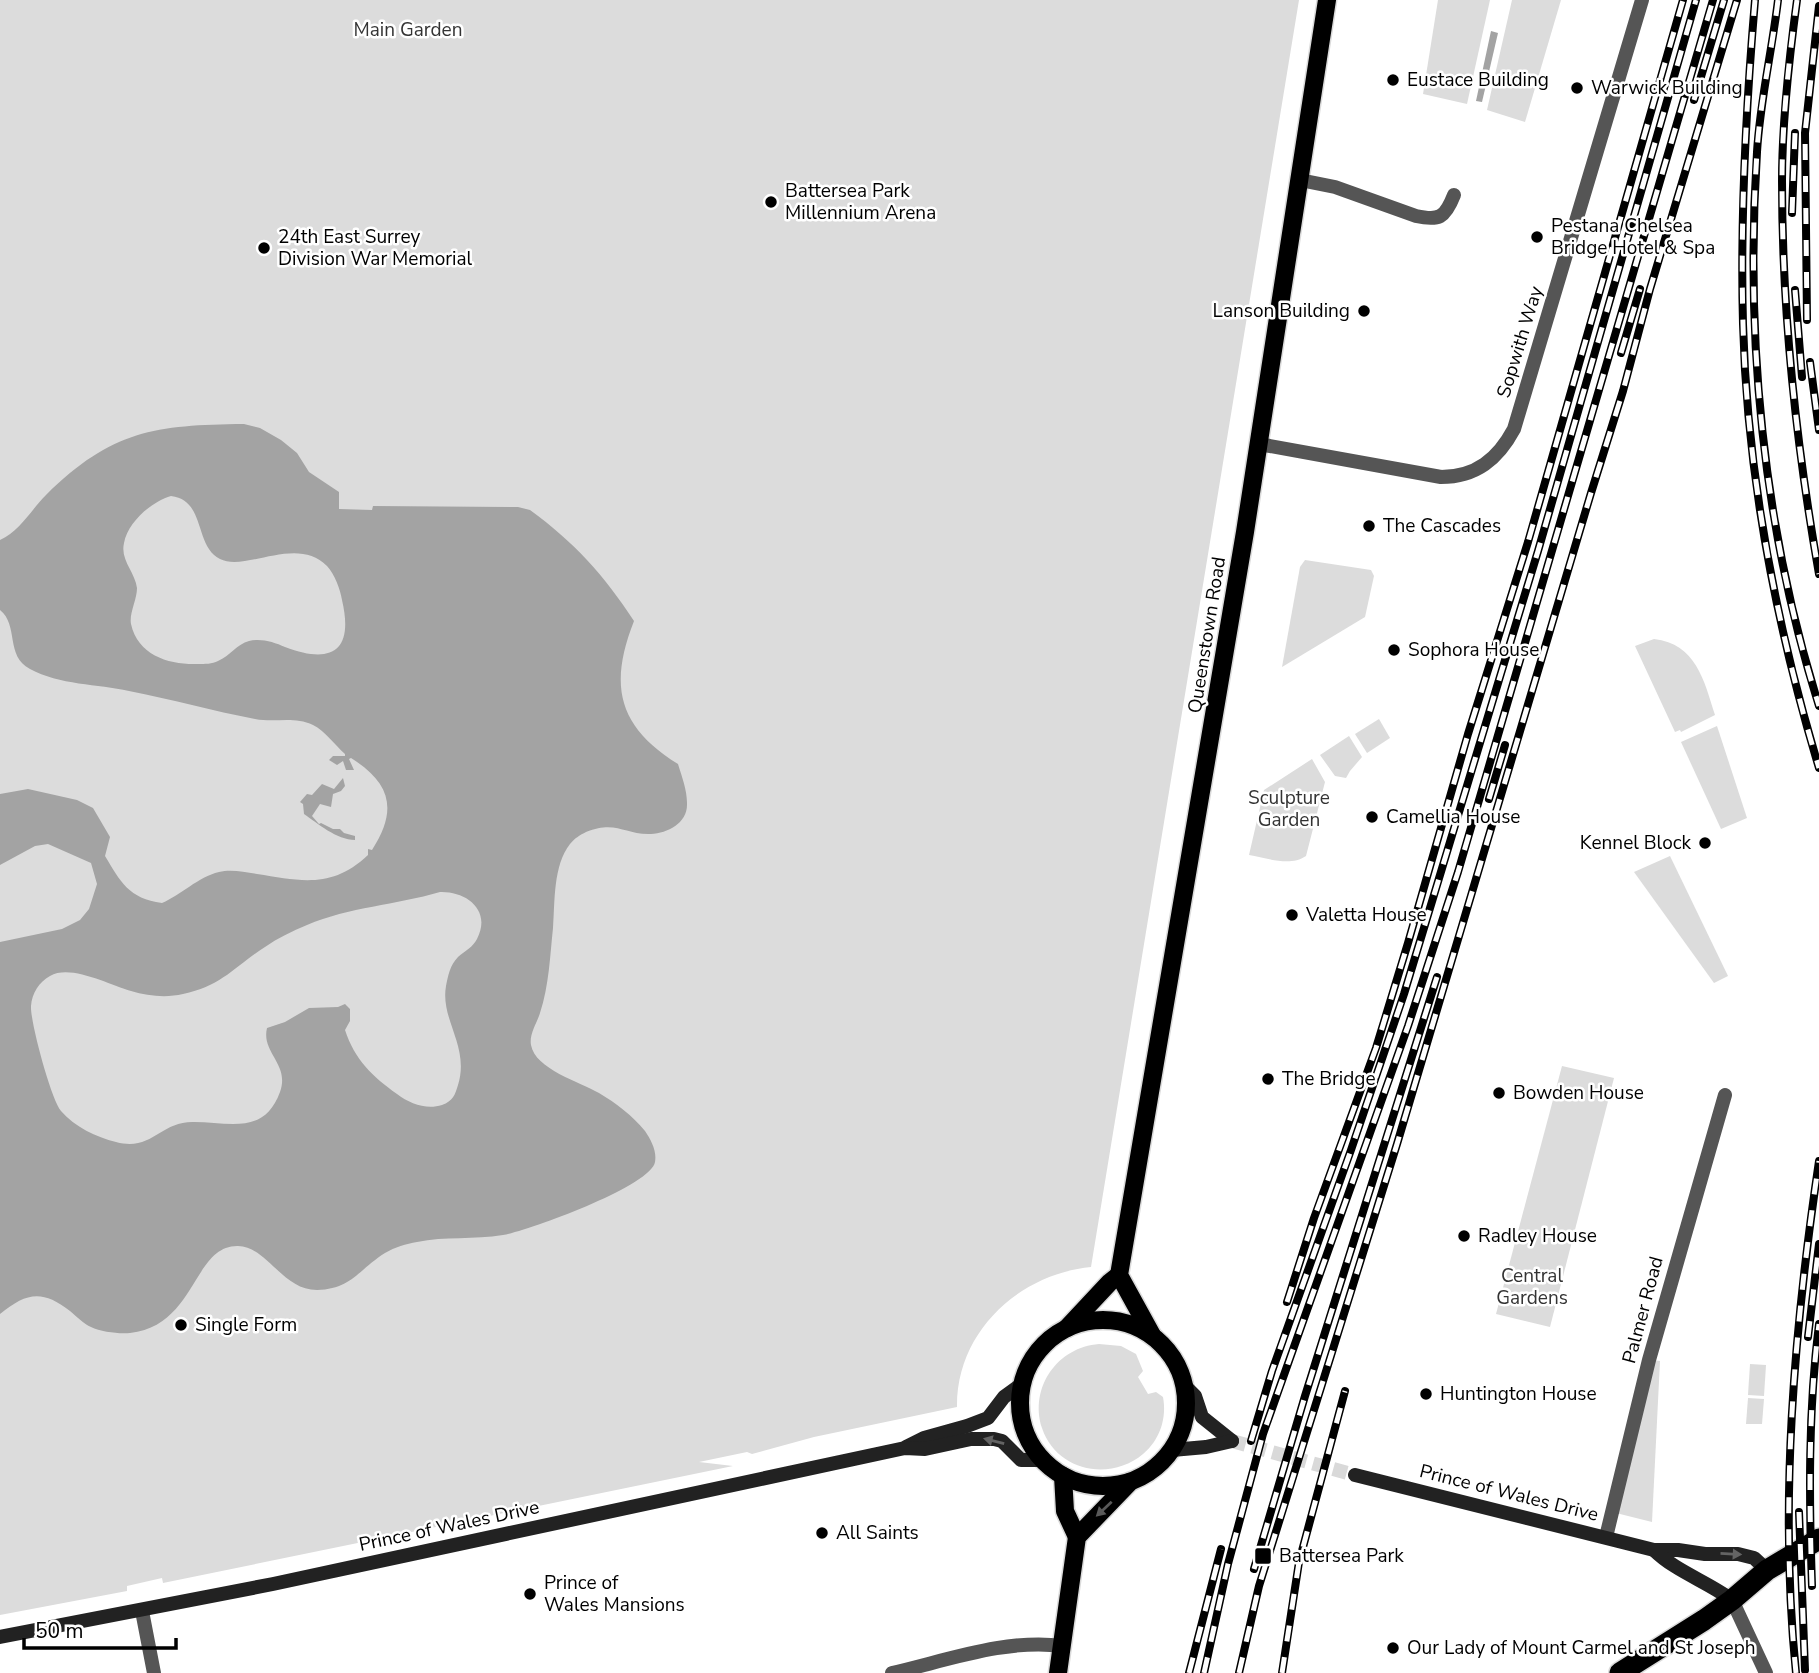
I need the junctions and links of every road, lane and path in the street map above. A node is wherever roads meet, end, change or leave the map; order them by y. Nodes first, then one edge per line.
1 (1328, 0) edge
2 (1642, 0) edge
3 (1300, 180) junction
4 (1454, 195) dead end
5 (1259, 444) junction
6 (1724, 1095) dead end
7 (1119, 1275) junction
8 (1067, 1328) junction
9 (1152, 1335) junction
10 (1022, 1384) junction
11 (1185, 1386) junction
12 (905, 1448) junction
13 (1172, 1450) junction
14 (1042, 1460) junction
15 (1355, 1475) tunnel mouth
16 (1063, 1476) junction
17 (1130, 1482) junction
18 (1077, 1537) junction
19 (1606, 1537) junction
20 (1819, 1539) edge
21 (1654, 1550) junction
22 (1767, 1570) junction
23 (1732, 1600) junction
24 (142, 1611) junction
25 (0, 1637) edge
26 (1062, 1646) junction
27 (155, 1673) edge
28 (892, 1673) edge
29 (1058, 1673) edge
30 (1620, 1673) edge
31 (1766, 1673) edge

1 - 3 main road, Queenstown Road
2 - 5 street, Sopwith Way
3 - 4 street
3 - 5 main road, Queenstown Road
5 - 7 main road, Queenstown Road
6 - 19 street, Palmer Road
7 - 8 main road
7 - 9 main road
8 - 9 main road
8 - 10 main road
9 - 11 main road
10 - 12 street, Prince of Wales Drive
10 - 14 main road
11 - 13 main road
11 - 13 street
14 -> 12 street, Prince of Wales Drive
12 - 24 street, Prince of Wales Drive
13 - 17 main road
14 - 16 main road
15 - 19 street, Prince of Wales Drive
16 - 17 main road
16 - 18 main road
17 -> 18 main road
18 - 26 main road
19 - 21 street, Prince of Wales Drive
20 - 22 highway
21 -> 22 street, Prince of Wales Drive
21 - 23 street, Prince of Wales Drive
22 - 23 highway
23 - 30 highway
23 - 31 street
24 - 25 street, Prince of Wales Drive
24 - 27 street
26 - 28 street
26 - 29 main road

